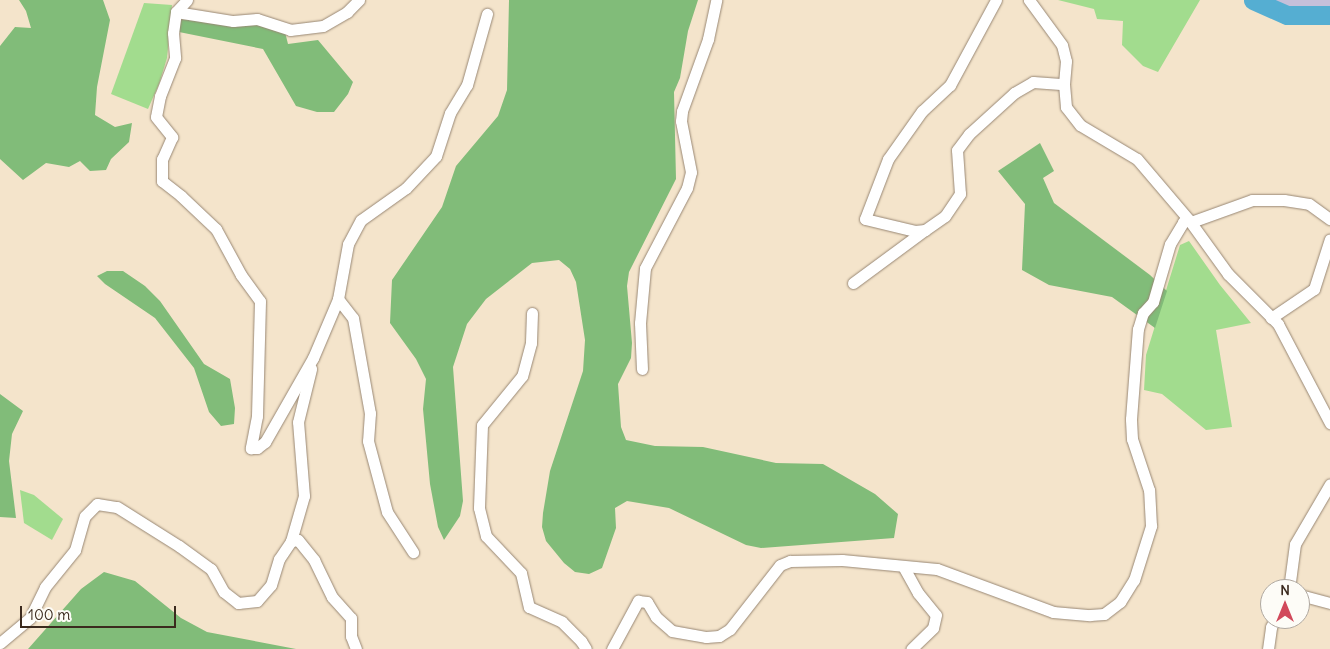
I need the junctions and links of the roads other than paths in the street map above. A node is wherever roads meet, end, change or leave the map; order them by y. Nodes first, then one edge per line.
1 (187, 0) edge
2 (359, 0) edge
3 (716, 0) edge
4 (996, 0) edge
5 (1029, 0) edge
6 (176, 12) junction
7 (487, 14) dead end
8 (1064, 84) junction
9 (1330, 219) edge
10 (1190, 221) junction
11 (925, 230) junction
12 (1330, 239) edge
13 (853, 283) dead end
14 (338, 299) junction
15 (532, 313) dead end
16 (1271, 318) junction
17 (313, 358) junction
18 (642, 369) dead end
19 (1326, 408) edge
20 (1330, 424) edge
21 (1330, 484) edge
22 (291, 541) junction
23 (413, 552) dead end
24 (903, 566) junction
25 (1290, 579) edge
26 (1310, 598) edge
27 (1330, 603) edge
28 (1271, 629) edge
29 (0, 643) edge
30 (356, 649) edge
31 (586, 649) edge
32 (612, 649) edge
33 (911, 649) edge
34 (1268, 649) edge

1 - 6 street
2 - 6 street
3 - 18 street
4 - 11 street
5 - 8 street
6 - 17 street
7 - 14 street
8 - 10 street
8 - 11 street
9 - 10 street
10 - 16 street
10 - 24 street
11 - 13 street
12 - 16 street
14 - 17 street
14 - 23 street
15 - 31 street
16 - 19 street
17 - 22 street
19 - 20 street
21 - 25 street
22 - 29 street
22 - 30 street
24 - 32 street
24 - 33 street
26 - 27 street
28 - 34 street

